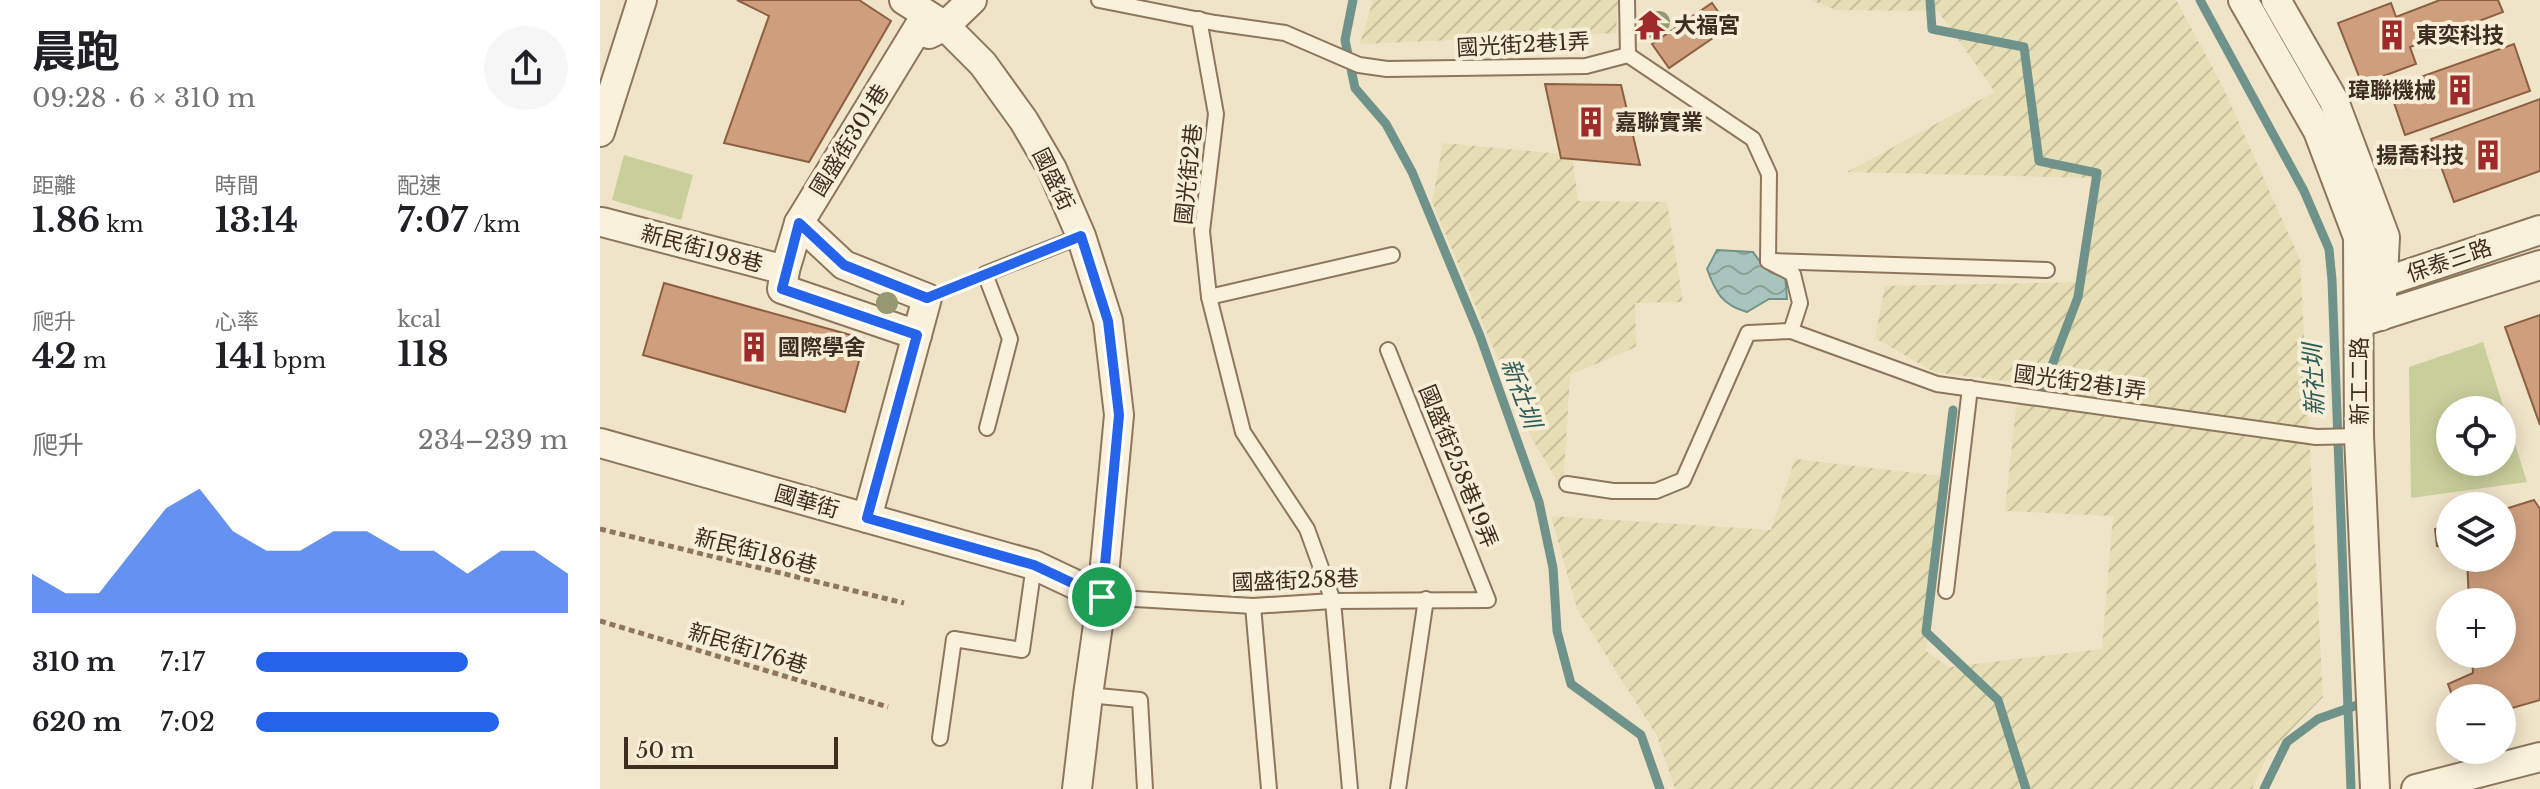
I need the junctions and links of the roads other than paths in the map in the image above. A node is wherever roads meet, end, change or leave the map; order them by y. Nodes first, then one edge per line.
1 (642, 0) edge
2 (972, 0) edge
3 (1099, 0) edge
4 (1627, 0) edge
5 (2243, 0) edge
6 (2276, 0) edge
7 (925, 14) edge
8 (1199, 19) junction
9 (1628, 55) junction
10 (602, 121) edge
11 (602, 222) edge
12 (799, 223) junction
13 (2540, 230) edge
14 (1081, 236) junction
15 (1392, 255) dead end
16 (1768, 261) junction
17 (2540, 265) edge
18 (785, 270) junction
19 (2047, 270) dead end
20 (2370, 286) junction
21 (1209, 297) junction
22 (2370, 319) junction
23 (1791, 331) junction
24 (917, 335) junction
25 (1388, 350) dead end
26 (1970, 388) junction
27 (987, 428) dead end
28 (2359, 436) junction
29 (600, 443) edge
30 (1567, 484) dead end
31 (867, 518) junction
32 (1034, 565) junction
33 (1946, 591) dead end
34 (1102, 597) junction
35 (1426, 599) junction
36 (1488, 600) joint
37 (1333, 601) junction
38 (1253, 606) junction
39 (1088, 695) junction
40 (940, 738) dead end
41 (2540, 757) edge
42 (1077, 789) edge
43 (1145, 789) edge
44 (1269, 789) edge
45 (1350, 789) edge
46 (1398, 789) edge
47 (2375, 789) edge
48 (2416, 789) edge

1 - 10 street
2 - 7 street
3 - 8 lane
4 - 9 lane
5 - 20 street, 新工二路
6 - 20 street, 新工二路
7 - 12 street, 國盛街301巷
7 - 14 street, 國盛街
8 - 9 lane, 國光街2巷1弄
8 - 21 lane, 國光街2巷
9 - 16 lane
11 - 18 street, 新民街198巷
12 - 18 street, 國盛街301巷
12 - 24 street
13 - 20 street, 保泰三路
14 - 27 lane
14 - 34 street, 國盛街
15 - 21 lane
16 - 19 lane
16 - 23 lane
17 - 22 street, 保泰三路
18 - 24 street, 新民街198巷
20 - 22 street, 新工二路
21 - 37 lane, 國光街2巷
22 - 28 street, 新工二路
23 - 26 lane, 國光街2巷1弄
23 - 30 lane
24 - 31 street
25 - 36 lane, 國盛街258巷19弄
26 - 28 lane, 國光街2巷1弄
26 - 33 lane
28 - 47 street, 新工二路
29 - 31 street, 國華街
31 - 32 street, 國華街
32 - 34 street, 國華街
32 - 40 lane
34 - 38 lane, 國盛街258巷
34 - 39 street, 國盛街
35 - 36 lane, 國盛街258巷
35 - 37 lane, 國盛街258巷
35 - 46 lane
37 - 38 lane, 國盛街258巷
37 - 45 lane, 國光街2巷
38 - 44 lane
39 - 42 street, 國盛街
39 - 43 lane
41 - 48 street

